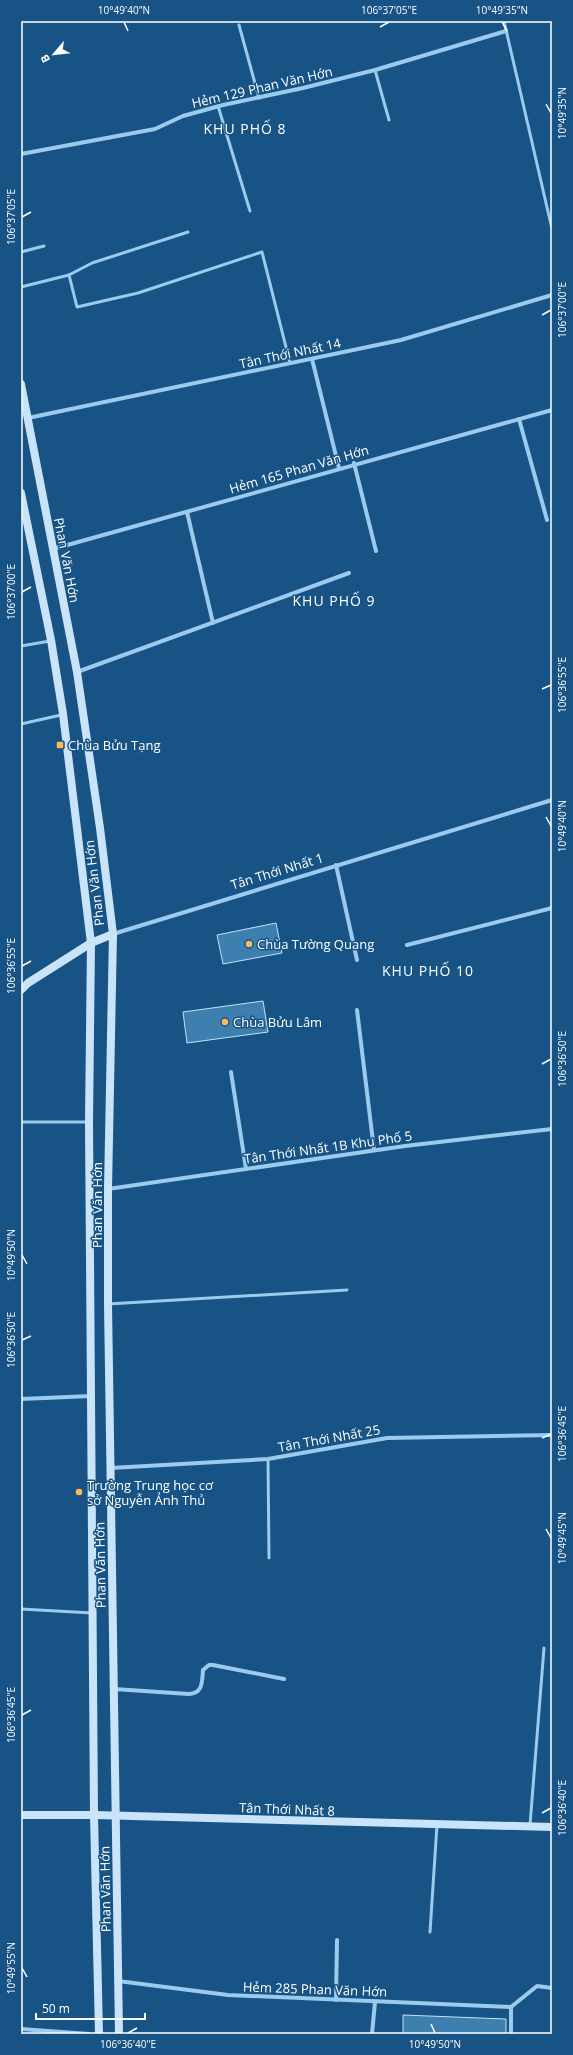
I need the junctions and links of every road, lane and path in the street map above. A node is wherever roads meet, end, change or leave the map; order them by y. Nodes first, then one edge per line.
1 (504, 21) edge
2 (239, 25) dead end
3 (506, 31) junction
4 (375, 70) junction
5 (258, 98) junction
6 (218, 106) junction
7 (389, 120) dead end
8 (21, 154) edge
9 (250, 211) dead end
10 (552, 230) edge
11 (188, 232) dead end
12 (44, 246) dead end
13 (21, 252) edge
14 (69, 275) junction
15 (21, 287) edge
16 (552, 295) edge
17 (312, 359) junction
18 (290, 363) junction
19 (21, 384) edge
20 (552, 410) edge
21 (28, 418) junction
22 (519, 418) junction
23 (354, 464) junction
24 (339, 468) junction
25 (21, 493) edge
26 (23, 511) edge
27 (187, 512) junction
28 (547, 520) dead end
29 (52, 549) junction
30 (376, 551) dead end
31 (349, 574) dead end
32 (213, 623) junction
33 (52, 640) junction
34 (21, 646) edge
35 (76, 672) junction
36 (63, 714) junction
37 (21, 724) edge
38 (552, 800) edge
39 (336, 865) junction
40 (552, 908) edge
41 (113, 934) junction
42 (91, 943) junction
43 (407, 945) dead end
44 (357, 960) dead end
45 (21, 990) edge
46 (357, 1010) dead end
47 (231, 1072) dead end
48 (21, 1122) edge
49 (89, 1122) junction
50 (552, 1130) edge
51 (374, 1150) junction
52 (246, 1169) junction
53 (108, 1189) junction
54 (347, 1290) dead end
55 (108, 1304) junction
56 (91, 1396) junction
57 (21, 1399) edge
58 (552, 1435) edge
59 (268, 1459) junction
60 (110, 1468) junction
61 (269, 1558) dead end
62 (21, 1608) edge
63 (92, 1613) junction
64 (544, 1648) dead end
65 (284, 1679) dead end
66 (113, 1689) junction
67 (21, 1815) edge
68 (94, 1815) junction
69 (115, 1816) junction
70 (437, 1826) junction
71 (529, 1827) junction
72 (552, 1827) edge
73 (430, 1932) dead end
74 (337, 1940) dead end
75 (118, 1981) junction
76 (552, 1988) edge
77 (336, 2000) junction
78 (375, 2002) junction
79 (511, 2007) junction
80 (21, 2029) edge
81 (89, 2034) edge
82 (98, 2034) edge
83 (119, 2034) edge
84 (372, 2034) edge
85 (511, 2034) edge

1 - 3 lane
2 - 5 lane
3 - 4 street, Hẻm 129 Phan Văn Hớn
3 - 10 lane
4 - 5 street, Hẻm 129 Phan Văn Hớn
4 - 7 lane
5 - 6 street, Hẻm 129 Phan Văn Hớn
6 - 8 street, Hẻm 129 Phan Văn Hớn
6 - 9 lane
11 - 14 lane
12 - 13 lane
14 - 15 lane
14 - 18 lane
16 - 17 street, Tân Thới Nhất 14
17 - 18 street, Tân Thới Nhất 14
17 - 24 street
18 - 21 street, Tân Thới Nhất 14
19 - 21 main road, Phan Văn Hớn
20 - 22 street, Hẻm 165 Phan Văn Hớn
21 - 29 main road, Phan Văn Hớn
22 - 23 street, Hẻm 165 Phan Văn Hớn
22 - 28 street
23 - 24 street, Hẻm 165 Phan Văn Hớn
23 - 30 street
24 - 27 street, Hẻm 165 Phan Văn Hớn
25 - 26 main road, Phan Văn Hớn
26 - 33 main road, Phan Văn Hớn
27 - 29 street, Hẻm 165 Phan Văn Hớn
27 - 32 street
29 - 35 main road, Phan Văn Hớn
31 - 32 street
32 - 35 street
33 - 34 lane
33 - 36 main road, Phan Văn Hớn
35 - 41 main road, Phan Văn Hớn
36 - 37 lane
36 - 42 main road, Phan Văn Hớn
38 - 39 street, Tân Thới Nhất 1
39 - 41 street, Tân Thới Nhất 1
39 - 44 street
40 - 43 street
41 - 42 main road, Tân Thới Nhất 1
41 - 53 main road, Phan Văn Hớn
42 - 45 main road, Tân Thới Nhất 1
42 - 49 main road, Phan Văn Hớn
46 - 51 street
47 - 52 street
48 - 49 lane
49 - 56 main road, Phan Văn Hớn
50 - 51 street, Tân Thới Nhất 1B Khu Phố 5
51 - 52 street, Tân Thới Nhất 1B Khu Phố 5
52 - 53 street, Tân Thới Nhất 1B Khu Phố 5
53 - 55 main road, Phan Văn Hớn
54 - 55 lane
55 - 60 main road, Phan Văn Hớn
56 - 57 street
56 - 63 main road, Phan Văn Hớn
58 - 59 street, Tân Thới Nhất 25
59 - 60 street, Tân Thới Nhất 25
59 - 61 lane
60 - 66 main road, Phan Văn Hớn
62 - 63 lane
63 - 68 main road, Phan Văn Hớn
64 - 71 lane
65 - 66 street
66 - 69 main road, Phan Văn Hớn
67 - 68 main road, Tân Thới Nhất 8
68 - 69 main road, Tân Thới Nhất 8
68 - 82 main road, Phan Văn Hớn
69 - 70 main road, Tân Thới Nhất 8
69 - 75 main road, Phan Văn Hớn
70 - 71 main road, Tân Thới Nhất 8
70 - 73 lane
71 - 72 main road, Tân Thới Nhất 8
74 - 77 street
75 - 77 street, Hẻm 285 Phan Văn Hớn
75 - 83 main road, Phan Văn Hớn
76 - 79 street
77 - 78 street, Hẻm 285 Phan Văn Hớn
78 - 79 street, Hẻm 285 Phan Văn Hớn
78 - 84 street
79 - 85 street
80 - 81 street

